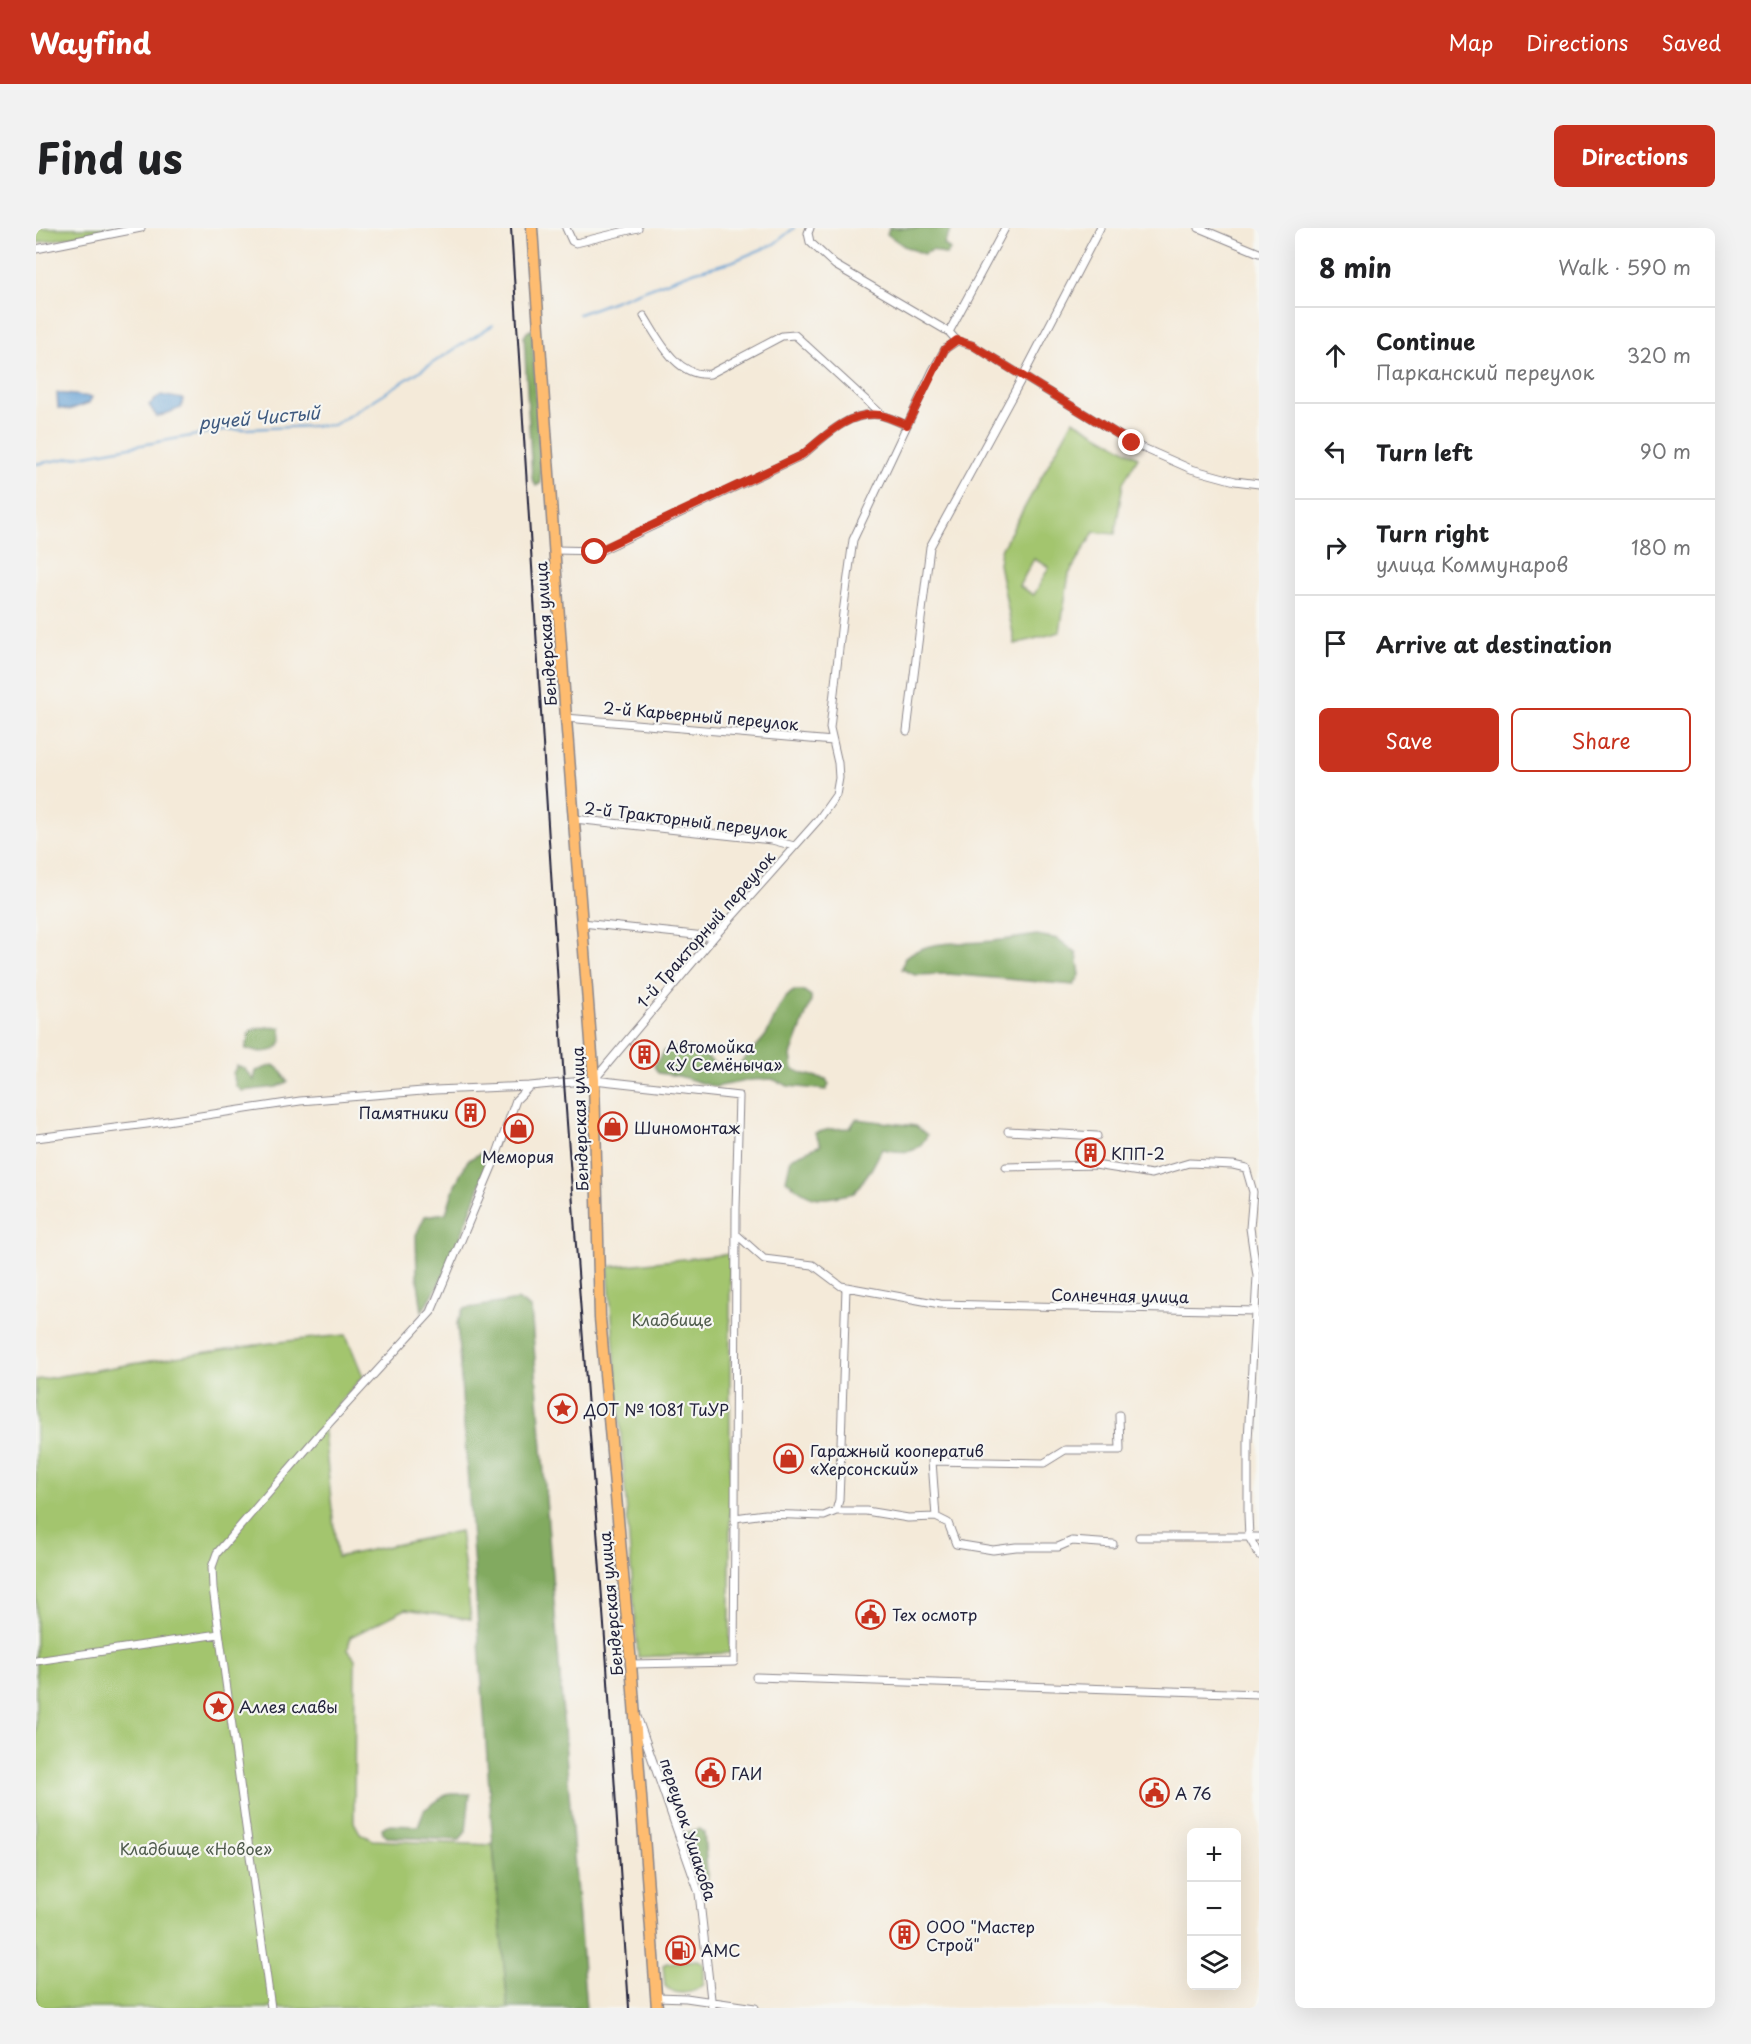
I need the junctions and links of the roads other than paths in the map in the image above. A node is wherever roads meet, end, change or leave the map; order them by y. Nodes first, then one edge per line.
1 (141, 228) edge
2 (532, 228) edge
3 (566, 228) edge
4 (638, 228) edge
5 (810, 228) edge
6 (1005, 228) edge
7 (1100, 228) edge
8 (1200, 228) edge
9 (36, 249) edge
10 (1259, 253) edge
11 (644, 316) dead end
12 (949, 332) junction
13 (957, 340) junction
14 (1023, 376) junction
15 (882, 415) junction
16 (907, 425) junction
17 (1259, 484) edge
18 (555, 550) junction
19 (566, 717) junction
20 (907, 732) dead end
21 (832, 741) junction
22 (574, 819) junction
23 (794, 846) junction
24 (582, 923) junction
25 (714, 937) junction
26 (594, 1080) junction
27 (530, 1086) junction
28 (1008, 1131) dead end
29 (1097, 1136) dead end
30 (36, 1138) edge
31 (1006, 1167) dead end
32 (736, 1234) junction
33 (846, 1287) junction
34 (1257, 1311) edge
35 (1119, 1415) dead end
36 (836, 1511) junction
37 (936, 1517) junction
38 (735, 1518) junction
39 (1139, 1537) dead end
40 (1249, 1537) junction
41 (1259, 1537) edge
42 (1113, 1544) dead end
43 (1259, 1555) edge
44 (219, 1634) junction
45 (36, 1661) edge
46 (631, 1664) junction
47 (756, 1677) dead end
48 (1259, 1694) edge
49 (633, 1704) junction
50 (657, 2002) edge
51 (711, 2004) edge
52 (271, 2008) edge
53 (755, 2008) edge

1 - 9 street
2 - 18 main road, Бендерская улица
3 - 4 street
5 - 12 street
6 - 12 street
7 - 14 street
8 - 10 street
11 - 15 street
12 - 13 street
13 - 14 street
13 - 16 street
14 - 17 street
14 - 20 street
15 - 16 street
15 - 18 street
16 - 21 street
18 - 19 main road, Бендерская улица
19 - 21 street, 2-й Карьерный переулок
19 - 22 main road, Бендерская улица
21 - 23 street, 1-й Тракторный переулок
22 - 23 street, 2-й Тракторный переулок
22 - 24 main road, Бендерская улица
23 - 25 street, 1-й Тракторный переулок
24 - 25 street
24 - 26 main road, Бендерская улица
25 - 26 street, 1-й Тракторный переулок
26 - 27 street
26 - 32 street
26 - 46 main road, Бендерская улица
27 - 30 street
27 - 44 street
28 - 29 street
31 - 34 street
32 - 33 street
32 - 38 street
33 - 34 street, Солнечная улица
33 - 36 street
34 - 40 street
35 - 37 street
36 - 37 street
36 - 38 street
37 - 42 street
38 - 46 street
39 - 40 street
40 - 41 street
40 - 43 street
44 - 45 street
44 - 52 street
46 - 49 main road, Бендерская улица
47 - 48 street
49 - 50 main road, Бендерская улица
49 - 51 street, переулок Ушакова
50 - 51 street
51 - 53 street

